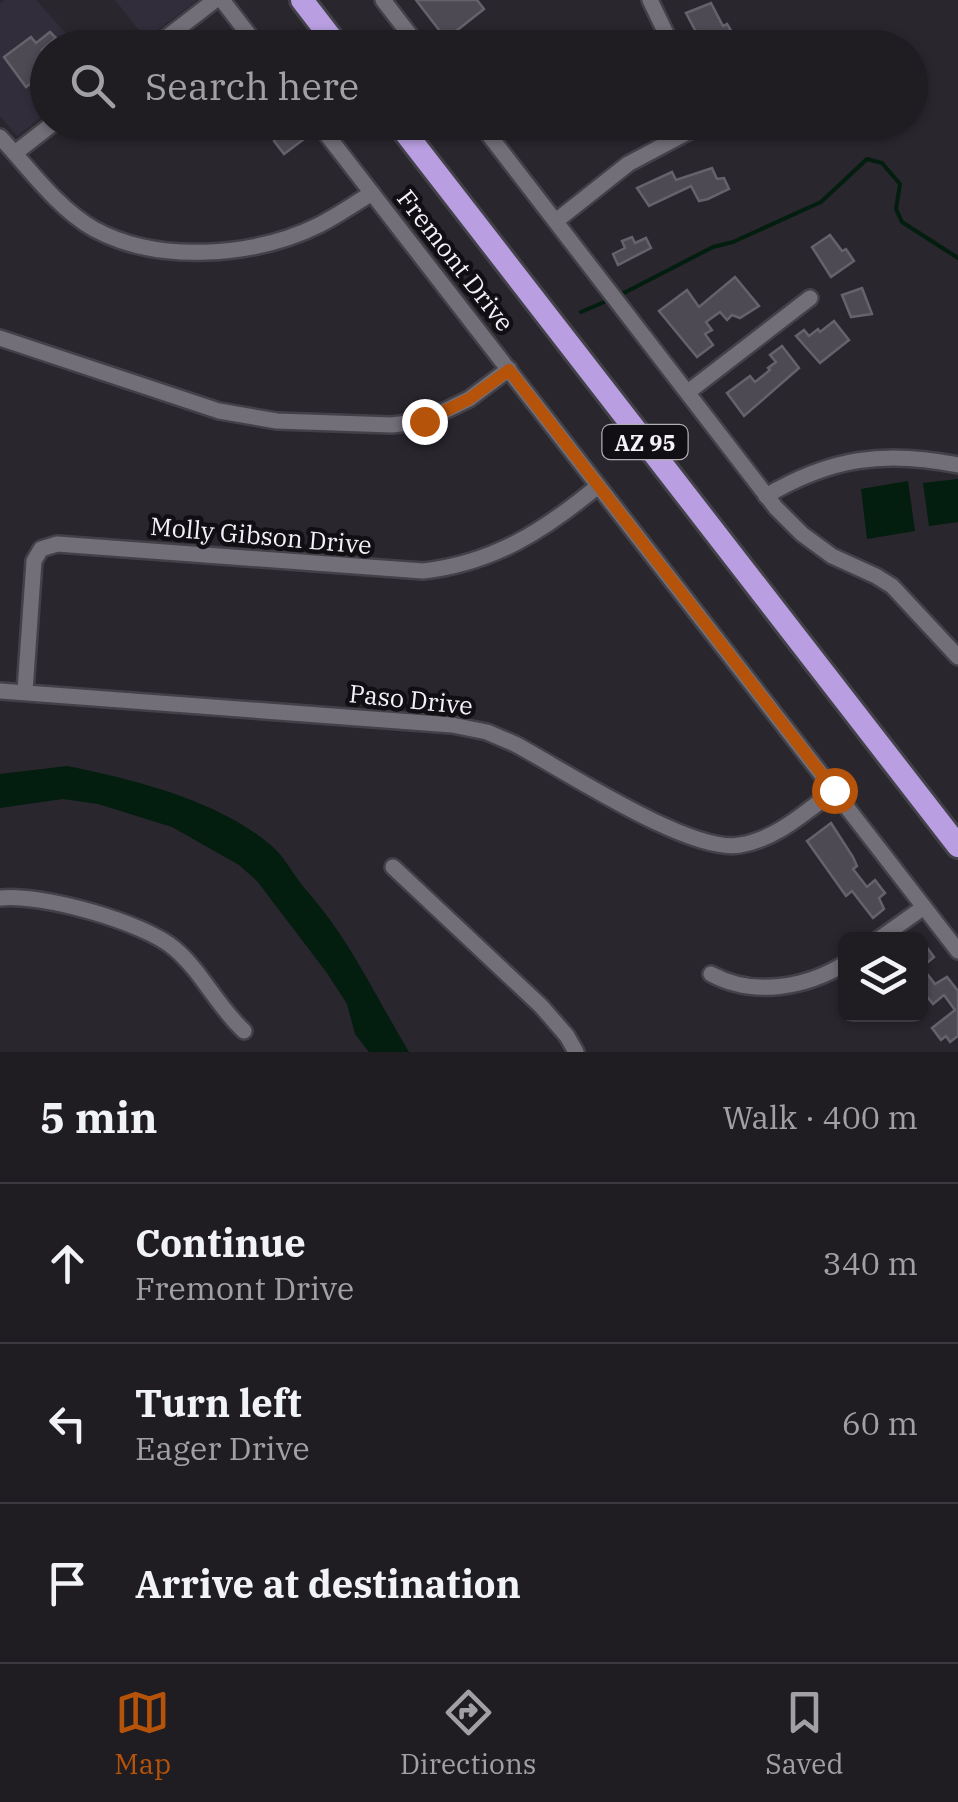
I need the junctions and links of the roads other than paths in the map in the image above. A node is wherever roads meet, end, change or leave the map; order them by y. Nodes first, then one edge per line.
1 (214, 0) edge
2 (222, 0) edge
3 (302, 0) edge
4 (383, 0) edge
5 (650, 0) edge
6 (175, 30) edge
7 (246, 30) edge
8 (324, 30) edge
9 (406, 30) edge
10 (664, 30) edge
11 (0, 138) edge
12 (32, 140) edge
13 (332, 140) edge
14 (411, 140) edge
15 (493, 140) edge
16 (673, 140) edge
17 (15, 153) junction
18 (372, 192) junction
19 (556, 221) junction
20 (810, 298) dead end
21 (0, 338) edge
22 (509, 370) junction
23 (688, 392) junction
24 (958, 465) edge
25 (598, 486) junction
26 (766, 496) junction
27 (958, 658) edge
28 (0, 690) edge
29 (25, 691) junction
30 (834, 790) junction
31 (958, 846) edge
32 (394, 868) dead end
33 (0, 898) edge
34 (924, 907) junction
35 (890, 932) edge
36 (958, 951) edge
37 (838, 967) edge
38 (711, 974) dead end
39 (244, 1031) dead end
40 (576, 1052) edge

1 - 6 street
2 - 7 street
3 - 8 highway
4 - 9 street
5 - 10 street
11 - 17 street
12 - 17 street
13 - 18 street, Fremont Drive
14 - 31 highway, AZ 95
15 - 19 street
16 - 19 street
17 - 18 street
18 - 22 street, Fremont Drive
19 - 23 street
20 - 23 street
21 - 22 street
22 - 25 street, Fremont Drive
23 - 26 street
24 - 26 street
25 - 29 street, Molly Gibson Drive
25 - 30 street, Fremont Drive
26 - 27 street
28 - 29 street, Paso Drive
29 - 30 street, Paso Drive
30 - 34 street, Fremont Drive
32 - 40 street
33 - 39 street
34 - 35 street
34 - 36 street, Fremont Drive
37 - 38 street

